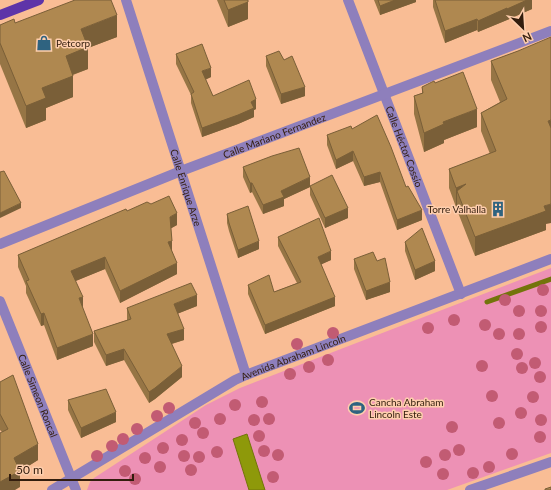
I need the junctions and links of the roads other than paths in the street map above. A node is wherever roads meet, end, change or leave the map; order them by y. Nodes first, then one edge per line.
1 (39, 0) edge
2 (126, 0) edge
3 (348, 0) edge
4 (0, 15) edge
5 (551, 31) edge
6 (384, 94) junction
7 (181, 171) junction
8 (0, 244) edge
9 (551, 259) edge
10 (461, 294) junction
11 (0, 301) edge
12 (246, 375) junction
13 (551, 462) edge
14 (72, 479) junction
15 (52, 490) edge
16 (76, 490) edge
17 (470, 490) edge

1 - 4 main road
2 - 7 street, Calle Enrique Arze
3 - 6 street, Calle Héctor Cossío
5 - 6 street, Calle Mariano Fernandez
6 - 7 street, Calle Mariano Fernandez
6 - 10 street, Calle Héctor Cossío
7 - 8 street, Calle Mariano Fernandez
7 - 12 street, Calle Enrique Arze
9 - 10 street, Avenida Abraham Lincoln
10 - 12 street, Avenida Abraham Lincoln
11 - 14 street, Calle Simeon Roncal
12 - 14 street, Avenida Abraham Lincoln
13 - 17 street
14 - 15 street, Avenida Abraham Lincoln
14 - 16 street, Calle Simeon Roncal

